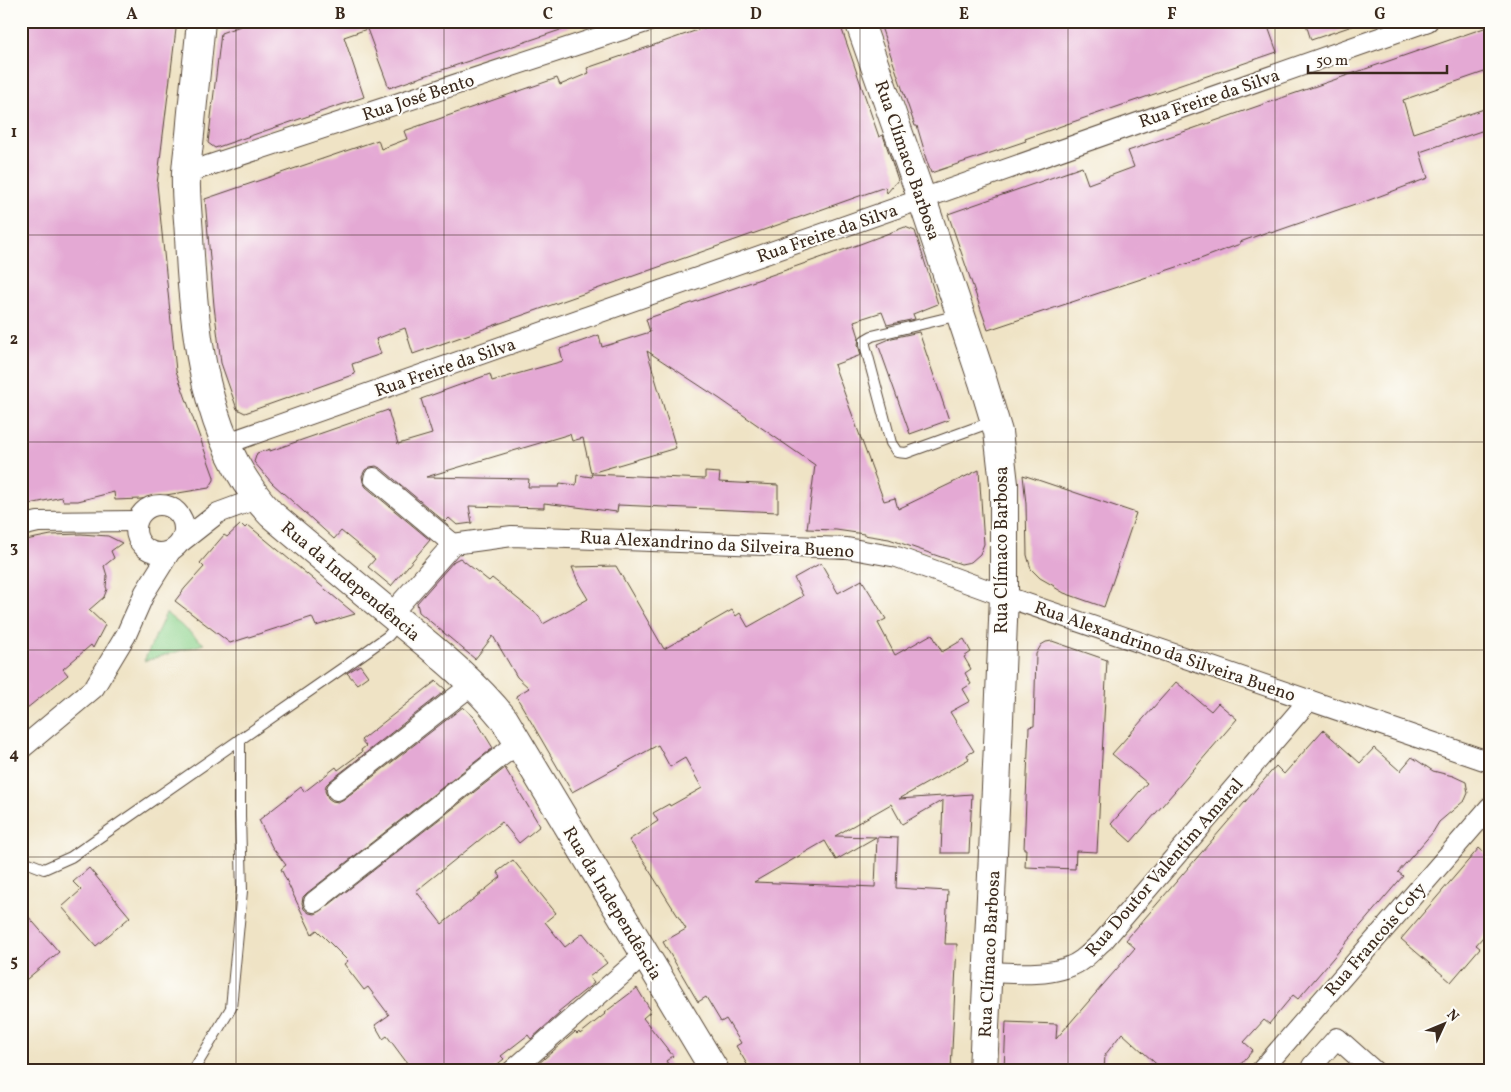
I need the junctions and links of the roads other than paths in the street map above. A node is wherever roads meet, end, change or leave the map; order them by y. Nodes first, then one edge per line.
1 (201, 21) edge
2 (649, 21) edge
3 (859, 21) edge
4 (1428, 21) edge
5 (186, 173) junction
6 (922, 199) junction
7 (960, 315) junction
8 (994, 420) junction
9 (225, 444) junction
10 (374, 478) dead end
11 (256, 499) junction
12 (175, 511) junction
13 (218, 513) junction
14 (137, 521) junction
15 (21, 526) edge
16 (453, 544) junction
17 (176, 547) junction
18 (150, 552) junction
19 (145, 592) junction
20 (1004, 596) junction
21 (395, 618) junction
22 (473, 684) junction
23 (1309, 700) junction
24 (240, 740) junction
25 (518, 743) junction
26 (21, 749) edge
27 (1490, 762) edge
28 (337, 790) dead end
29 (1490, 807) edge
30 (21, 860) edge
31 (314, 902) dead end
32 (644, 955) junction
33 (988, 972) junction
34 (193, 1071) edge
35 (512, 1071) edge
36 (715, 1071) edge
37 (983, 1071) edge
38 (1261, 1071) edge
39 (1317, 1071) edge
40 (1374, 1071) edge

1 - 5 main road, Rua da Independência
2 - 5 street, Rua José Bento
3 - 6 main road, Rua Clímaco Barbosa
4 - 6 street, Rua Freire da Silva
5 - 9 main road, Rua da Independência
6 - 7 main road, Rua Clímaco Barbosa
6 - 9 street, Rua Freire da Silva
7 - 8 main road, Rua Clímaco Barbosa
7 - 8 lane
8 - 20 main road, Rua Clímaco Barbosa
9 - 11 main road, Rua da Independência
10 - 16 street
11 - 13 street
11 - 21 main road, Rua da Independência
12 - 13 street
12 - 14 street
12 - 17 street
13 - 17 street
14 - 15 street
14 - 18 street
16 - 20 street, Rua Alexandrino da Silveira Bueno
16 - 21 street
17 - 18 street
17 - 19 street
18 - 19 street
19 - 26 street
20 - 23 street, Rua Alexandrino da Silveira Bueno
20 - 33 main road, Rua Clímaco Barbosa
21 - 22 main road, Rua da Independência
21 - 24 lane
22 - 25 main road, Rua da Independência
22 - 28 street
23 - 27 street, Rua Alexandrino da Silveira Bueno
23 - 33 street, Rua Doutor Valentim Amaral
24 - 30 lane
24 - 34 lane
25 - 31 street
25 - 32 main road, Rua da Independência
29 - 38 street, Rua Francois Coty
32 - 35 street
32 - 36 main road, Rua da Independência
33 - 37 main road, Rua Clímaco Barbosa
39 - 40 street

